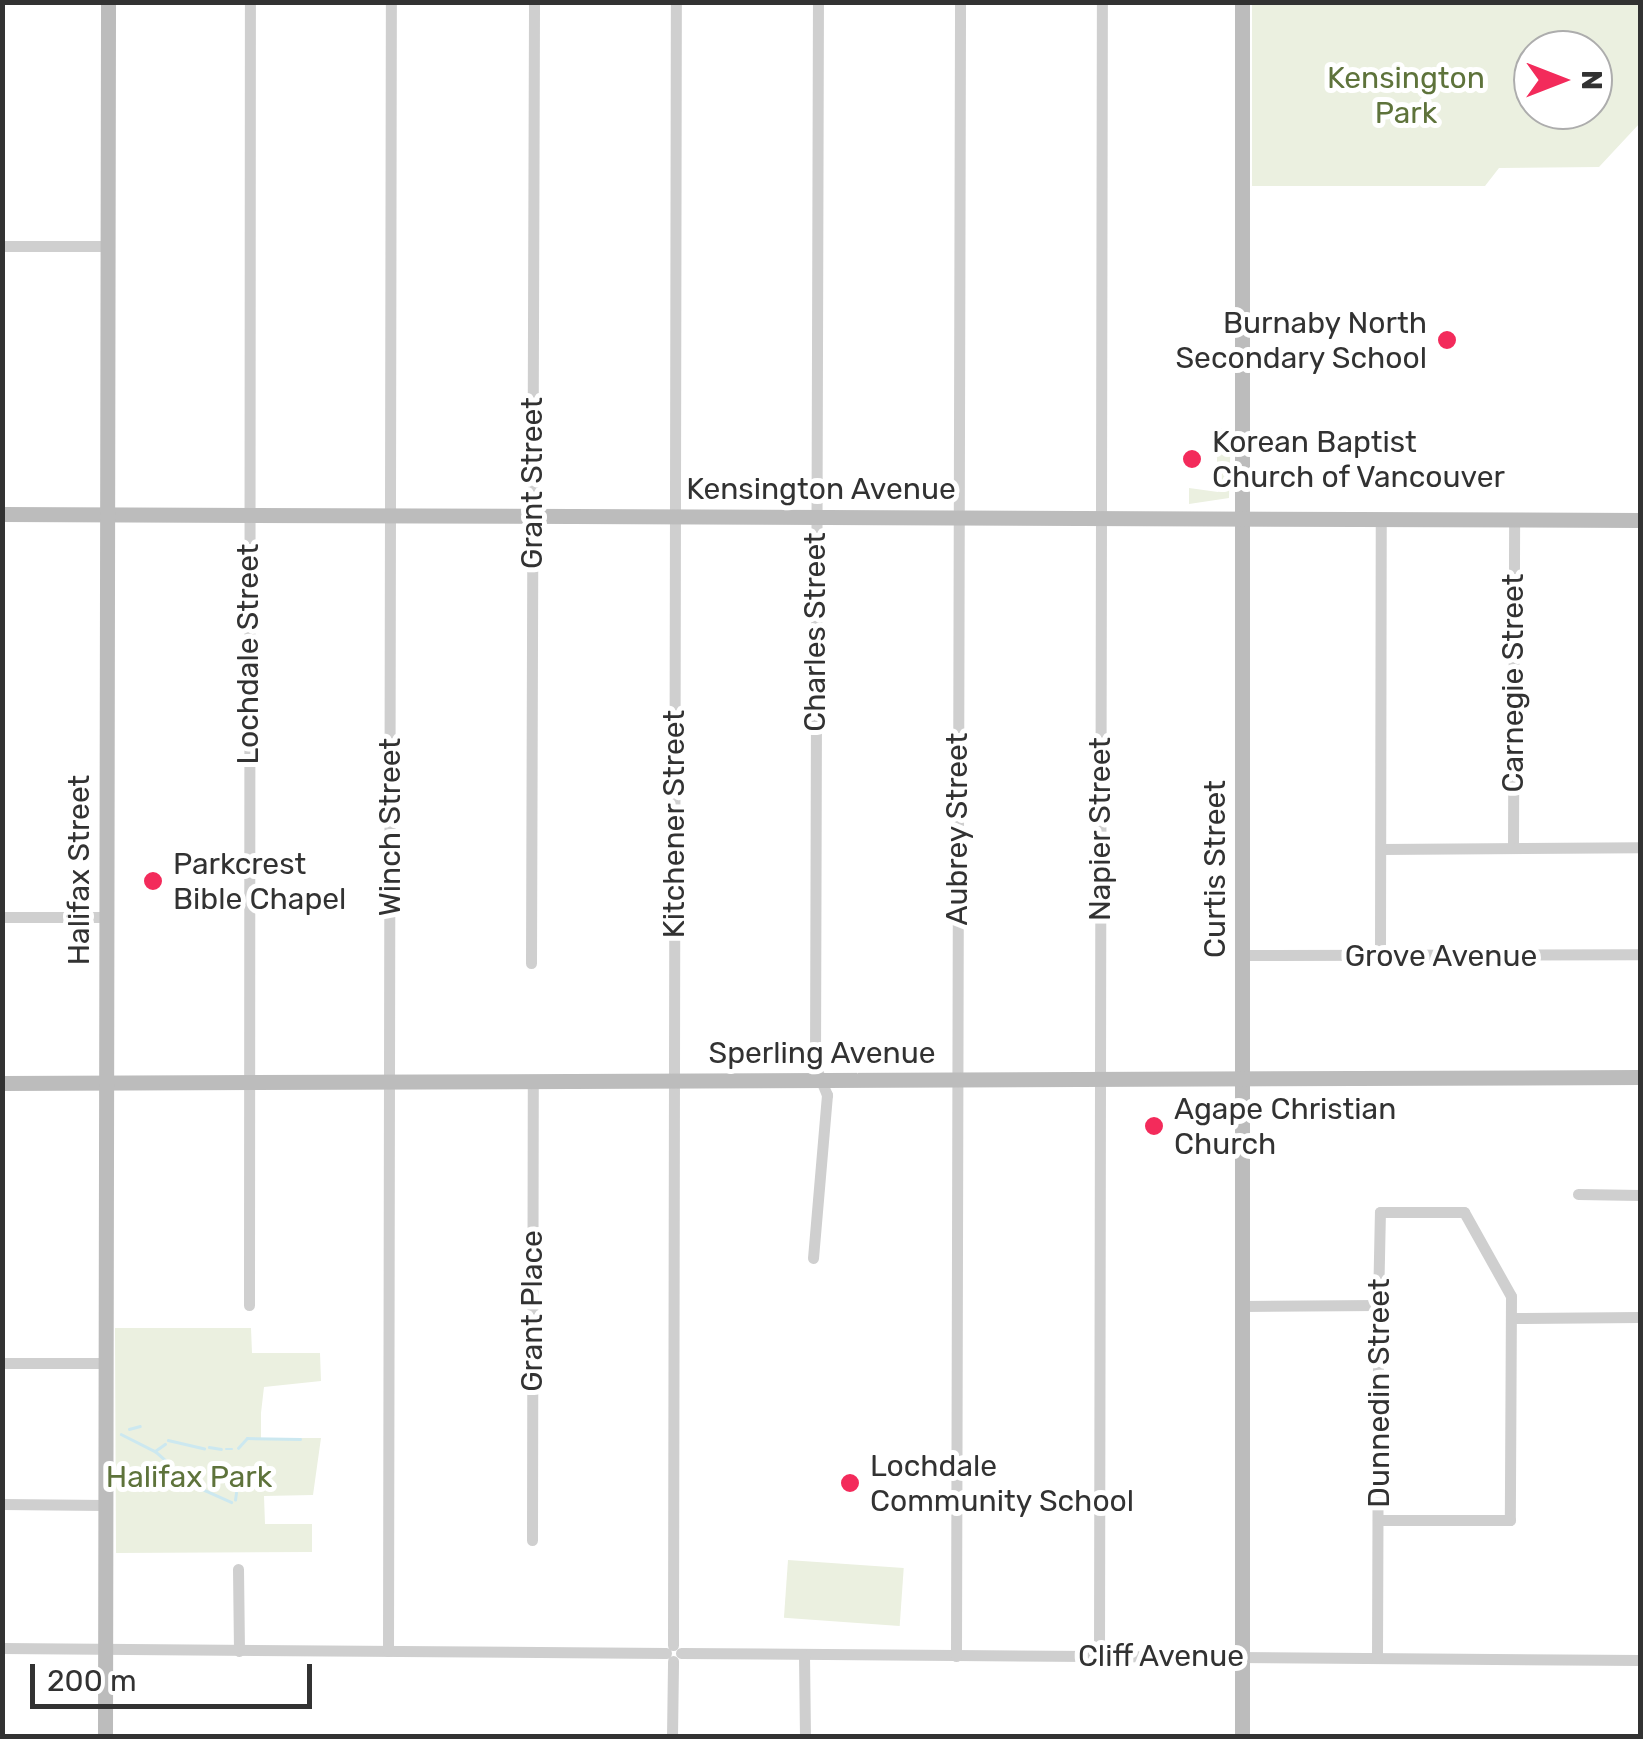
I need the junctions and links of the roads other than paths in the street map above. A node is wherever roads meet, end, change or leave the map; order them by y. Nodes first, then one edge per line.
1 (108, 2) edge
2 (250, 2) edge
3 (391, 2) edge
4 (534, 2) edge
5 (676, 2) edge
6 (818, 2) edge
7 (960, 2) edge
8 (1102, 2) edge
9 (1242, 2) edge
10 (2, 246) edge
11 (108, 246) junction
12 (2, 514) edge
13 (248, 514) junction
14 (107, 515) junction
15 (390, 516) junction
16 (816, 516) junction
17 (958, 516) junction
18 (532, 517) junction
19 (674, 517) junction
20 (1101, 517) junction
21 (1242, 518) junction
22 (1381, 519) junction
23 (1514, 520) junction
24 (1640, 521) edge
25 (1513, 847) junction
26 (1640, 847) edge
27 (1381, 848) junction
28 (2, 917) edge
29 (106, 917) junction
30 (1640, 954) edge
31 (1242, 955) junction
32 (1380, 956) junction
33 (531, 963) dead end
34 (1640, 1077) edge
35 (1242, 1079) junction
36 (674, 1080) junction
37 (821, 1080) junction
38 (1100, 1080) junction
39 (956, 1081) junction
40 (250, 1082) junction
41 (389, 1082) junction
42 (533, 1082) junction
43 (2, 1083) edge
44 (106, 1084) junction
45 (1578, 1194) dead end
46 (1640, 1195) edge
47 (812, 1258) dead end
48 (249, 1304) dead end
49 (1378, 1305) junction
50 (1242, 1306) junction
51 (1640, 1317) edge
52 (1512, 1318) junction
53 (2, 1363) edge
54 (106, 1363) junction
55 (2, 1504) edge
56 (105, 1505) junction
57 (1378, 1520) junction
58 (532, 1540) dead end
59 (238, 1569) dead end
60 (2, 1648) edge
61 (105, 1649) junction
62 (238, 1650) junction
63 (388, 1651) junction
64 (673, 1653) junction
65 (804, 1655) junction
66 (956, 1656) junction
67 (1099, 1656) junction
68 (1242, 1656) junction
69 (1378, 1658) junction
70 (1640, 1660) edge
71 (105, 1736) edge
72 (672, 1736) edge
73 (805, 1736) edge
74 (1242, 1736) edge

1 - 11 street, Halifax Street
2 - 13 street, Lochdale Street
3 - 15 street, Winch Street
4 - 18 street, Grant Street
5 - 19 street, Kitchener Street
6 - 16 street, Charles Street
7 - 17 street, Aubrey Street
8 - 20 street, Napier Street
9 - 21 street, Curtis Street
10 - 11 street
11 - 14 street, Halifax Street
12 - 14 street, Kensington Avenue
13 - 14 street, Kensington Avenue
13 - 15 street, Kensington Avenue
13 - 40 street, Lochdale Street
14 - 29 street, Halifax Street
15 - 18 street, Kensington Avenue
15 - 41 street, Winch Street
16 - 17 street, Kensington Avenue
16 - 19 street, Kensington Avenue
16 - 37 street, Charles Street
17 - 20 street, Kensington Avenue
17 - 39 street, Aubrey Street
18 - 19 street, Kensington Avenue
18 - 33 street, Grant Street
19 - 36 street, Kitchener Street
20 - 21 street, Kensington Avenue
20 - 38 street, Napier Street
21 - 22 street, Kensington Avenue
21 - 31 street, Curtis Street
22 - 23 street, Kensington Avenue
22 - 27 street
23 - 24 street, Kensington Avenue
23 - 25 street, Carnegie Street
25 - 26 street
25 - 27 street
27 - 32 street
28 - 29 street
29 - 44 street, Halifax Street
30 - 32 street, Grove Avenue
31 - 32 street, Grove Avenue
31 - 35 street, Curtis Street
34 - 35 street, Sperling Avenue
35 - 38 street, Sperling Avenue
35 - 50 street, Curtis Street
36 - 37 street, Sperling Avenue
36 - 42 street, Sperling Avenue
36 - 64 street, Kitchener Street
37 - 39 street, Sperling Avenue
37 - 47 street, Charles Street
38 - 39 street, Sperling Avenue
38 - 67 street, Napier Street
39 - 66 street, Aubrey Street
40 - 41 street, Sperling Avenue
40 - 44 street, Sperling Avenue
40 - 48 street, Lochdale Street
41 - 42 street, Sperling Avenue
41 - 63 street, Winch Street
42 - 58 street, Grant Place
43 - 44 street, Sperling Avenue
44 - 54 street, Halifax Street
45 - 46 street
49 - 50 street
49 - 52 street, Dunnedin Street
49 - 57 street, Dunnedin Street
50 - 68 street, Curtis Street
51 - 52 street
52 - 57 street
53 - 54 street
54 - 56 street, Halifax Street
55 - 56 street
56 - 61 street, Halifax Street
57 - 69 street, Dunnedin Street
59 - 62 street
60 - 61 street, Cliff Avenue
61 - 62 street, Cliff Avenue
61 - 71 street, Halifax Street
62 - 63 street, Cliff Avenue
63 - 64 street, Cliff Avenue
64 - 65 street, Cliff Avenue
64 - 72 street, Kitchener Street
65 - 66 street, Cliff Avenue
65 - 73 street
66 - 67 street, Cliff Avenue
67 - 68 street, Cliff Avenue
68 - 69 street, Cliff Avenue
68 - 74 street, Curtis Street
69 - 70 street, Cliff Avenue

